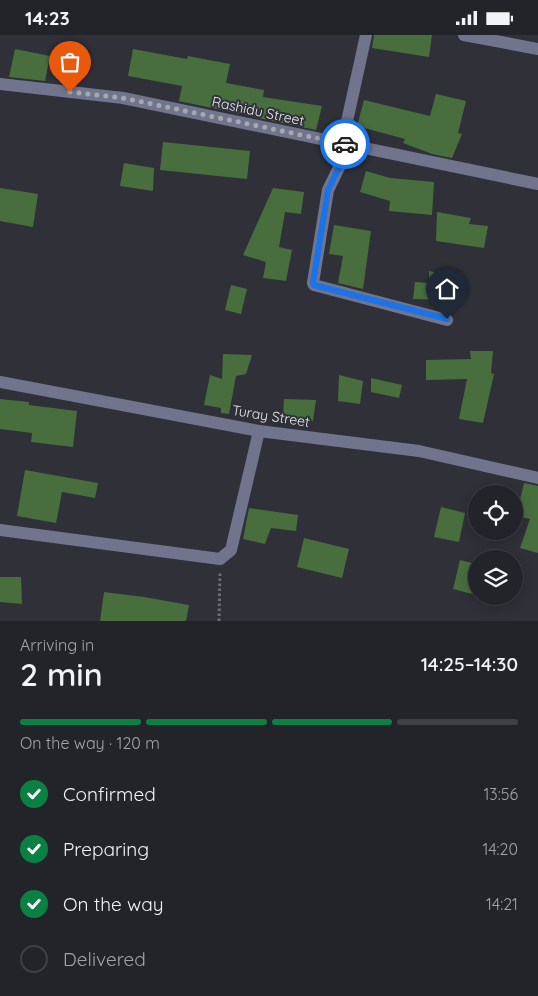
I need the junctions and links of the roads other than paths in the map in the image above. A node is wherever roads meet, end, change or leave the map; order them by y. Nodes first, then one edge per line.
1 (366, 35) edge
2 (464, 35) edge
3 (538, 49) edge
4 (0, 84) edge
5 (346, 144) junction
6 (538, 184) edge
7 (447, 319) dead end
8 (0, 382) edge
9 (259, 431) junction
10 (538, 478) edge
11 (0, 529) edge

1 - 5 street
2 - 3 street
4 - 5 street, Rashidu Street
5 - 6 street, Rashidu Street
5 - 7 street
8 - 9 street, Turay Street
9 - 10 street, Turay Street
9 - 11 street

